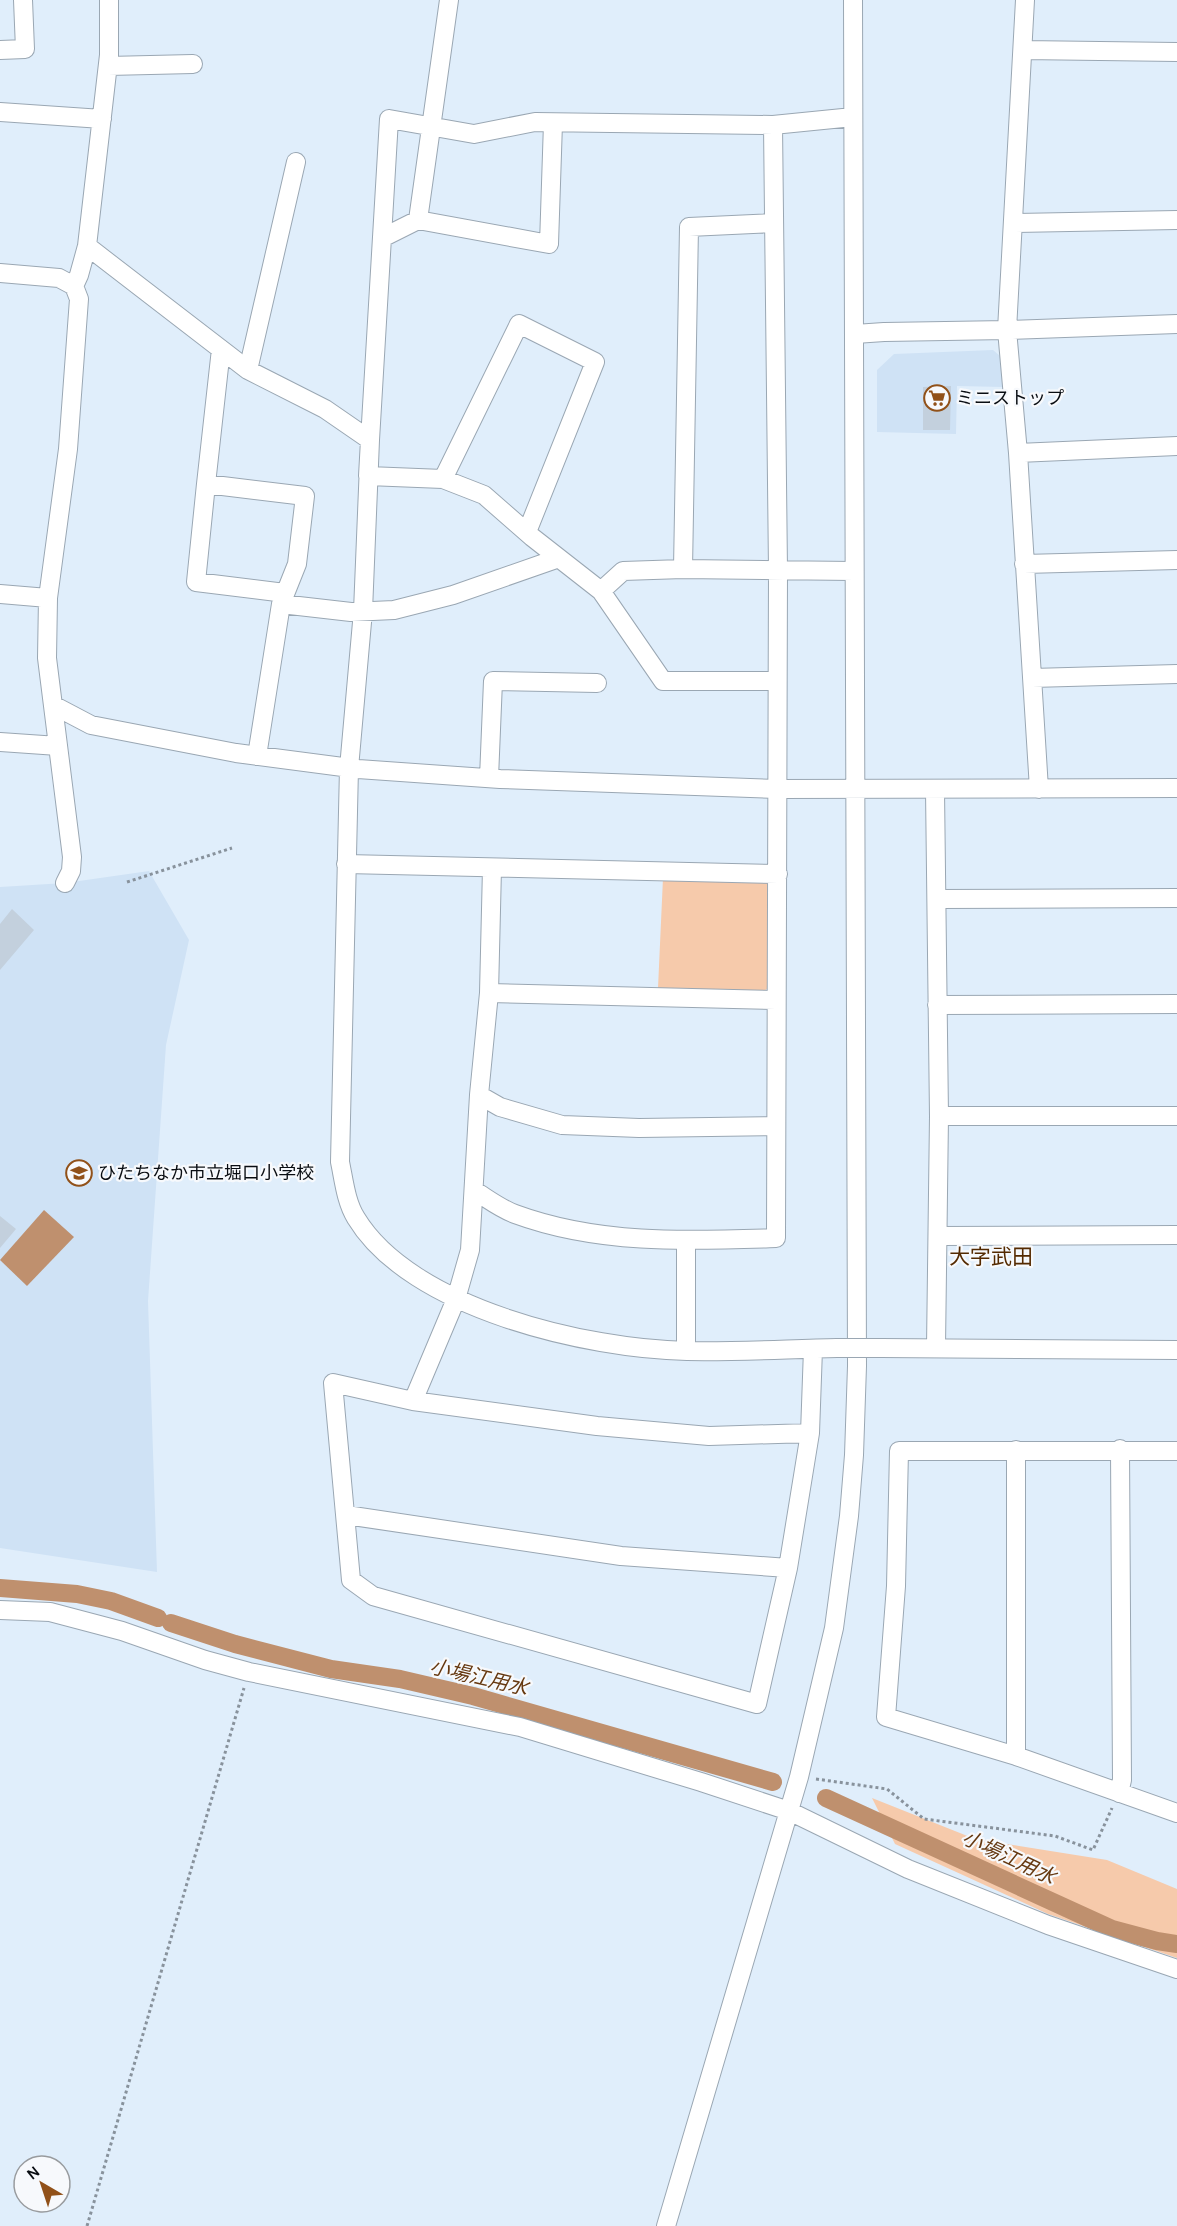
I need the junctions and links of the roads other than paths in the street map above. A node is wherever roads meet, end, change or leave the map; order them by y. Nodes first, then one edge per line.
1 (23, 0) edge
2 (109, 0) edge
3 (449, 0) edge
4 (853, 0) edge
5 (1025, 0) edge
6 (0, 50) edge
7 (1023, 50) junction
8 (1177, 52) edge
9 (193, 64) dead end
10 (108, 66) junction
11 (0, 112) edge
12 (853, 117) junction
13 (102, 119) junction
14 (553, 123) junction
15 (773, 125) junction
16 (430, 126) junction
17 (297, 162) dead end
18 (418, 220) junction
19 (1177, 220) edge
20 (774, 223) junction
21 (1014, 223) junction
22 (382, 238) junction
23 (87, 246) junction
24 (0, 273) edge
25 (74, 286) junction
26 (1177, 324) edge
27 (1007, 330) junction
28 (855, 334) junction
29 (221, 349) junction
30 (248, 370) junction
31 (370, 440) junction
32 (1177, 446) edge
33 (1018, 453) junction
34 (369, 476) junction
35 (444, 479) junction
36 (206, 484) junction
37 (527, 532) junction
38 (559, 558) junction
39 (1177, 560) edge
40 (1024, 564) junction
41 (682, 569) junction
42 (778, 571) junction
43 (854, 571) junction
44 (602, 591) junction
45 (0, 594) edge
46 (48, 598) junction
47 (283, 599) junction
48 (363, 611) junction
49 (1177, 674) edge
50 (1032, 678) junction
51 (777, 681) junction
52 (597, 683) dead end
53 (53, 705) junction
54 (0, 742) edge
55 (58, 746) junction
56 (257, 756) junction
57 (349, 768) junction
58 (489, 778) junction
59 (1177, 788) edge
60 (777, 789) junction
61 (856, 789) junction
62 (1040, 789) junction
63 (935, 790) junction
64 (346, 864) junction
65 (492, 868) junction
66 (778, 874) junction
67 (65, 883) dead end
68 (937, 898) junction
69 (1177, 898) edge
70 (489, 993) junction
71 (776, 1000) junction
72 (1177, 1004) edge
73 (937, 1005) junction
74 (480, 1095) junction
75 (939, 1116) junction
76 (1177, 1116) edge
77 (776, 1126) junction
78 (475, 1191) junction
79 (1177, 1235) edge
80 (938, 1236) junction
81 (686, 1241) junction
82 (456, 1299) junction
83 (936, 1347) junction
84 (813, 1349) junction
85 (1177, 1350) edge
86 (686, 1351) junction
87 (413, 1401) junction
88 (810, 1433) junction
89 (1120, 1449) junction
90 (1016, 1450) junction
91 (1177, 1451) edge
92 (346, 1515) junction
93 (788, 1568) junction
94 (0, 1610) edge
95 (1017, 1756) junction
96 (1119, 1793) junction
97 (789, 1811) junction
98 (1177, 1813) edge
99 (1177, 1969) edge
100 (666, 2226) edge

1 - 6 street
2 - 10 street
3 - 16 street
4 - 12 street
5 - 7 street
7 - 8 street
7 - 21 street
9 - 10 street
10 - 13 street
11 - 13 street
12 - 15 street
12 - 28 street
13 - 23 street
14 - 15 street
14 - 16 street
14 - 18 street
15 - 20 street
16 - 18 street
16 - 22 street
17 - 30 street
18 - 22 street
19 - 21 street
20 - 41 street
20 - 42 street
21 - 27 street
22 - 31 street
23 - 25 street
23 - 29 street
24 - 25 street
25 - 46 street
26 - 27 street
27 - 28 street
27 - 33 street
28 - 43 street
29 - 30 street
29 - 36 street
30 - 31 street
31 - 34 street
32 - 33 street
33 - 40 street
34 - 35 street
34 - 48 street
35 - 37 street
35 - 37 street
36 - 47 street
36 - 47 street
37 - 38 street
38 - 44 street
38 - 48 street
39 - 40 street
40 - 50 street
41 - 42 street
41 - 44 street
42 - 43 street
42 - 51 street
43 - 61 street
44 - 51 street
45 - 46 street
46 - 53 street
47 - 48 street
47 - 56 street
48 - 57 street
49 - 50 street
50 - 62 street
51 - 60 street
52 - 58 street
53 - 55 street
53 - 56 street
54 - 55 street
55 - 67 street
56 - 57 street
57 - 58 street
57 - 64 street
58 - 60 street
59 - 62 street
60 - 61 street
60 - 66 street
61 - 63 street
61 - 97 street
62 - 63 street
63 - 68 street
64 - 65 street
64 - 82 street
65 - 66 street
65 - 70 street
66 - 71 street
68 - 69 street
68 - 73 street
70 - 71 street
70 - 74 street
71 - 77 street
72 - 73 street
73 - 75 street
74 - 77 street
74 - 78 street
75 - 76 street
75 - 80 street
77 - 81 street
78 - 81 street
78 - 82 street
79 - 80 street
80 - 83 street
81 - 86 street
82 - 86 street
82 - 87 street
83 - 84 street, bridge
83 - 85 street
84 - 86 street
84 - 88 street
87 - 88 street
87 - 92 street
88 - 93 street
89 - 90 street
89 - 91 street
89 - 96 street
90 - 95 street
90 - 95 street
92 - 93 street
92 - 93 street
94 - 97 street
95 - 96 street
96 - 98 street
97 - 99 street
97 - 100 street

